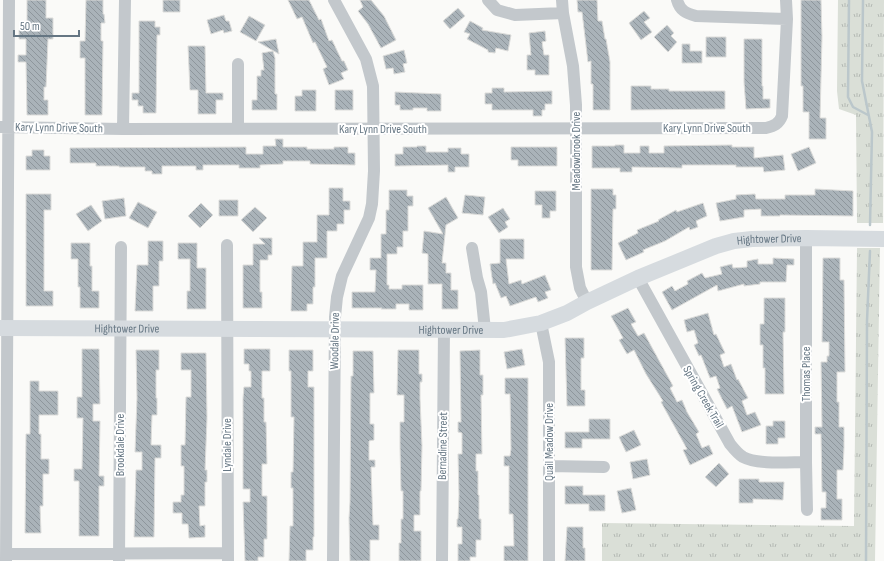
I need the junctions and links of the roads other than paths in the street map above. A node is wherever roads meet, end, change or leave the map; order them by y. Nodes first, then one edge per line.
1 (9, 0) edge
2 (125, 0) edge
3 (334, 0) edge
4 (488, 0) edge
5 (562, 0) edge
6 (677, 0) edge
7 (786, 0) edge
8 (563, 13) junction
9 (787, 19) junction
10 (5, 20) edge
11 (238, 64) dead end
12 (4, 127) edge
13 (576, 127) junction
14 (123, 129) junction
15 (238, 129) junction
16 (374, 129) junction
17 (806, 238) junction
18 (882, 239) edge
19 (227, 245) dead end
20 (121, 247) dead end
21 (472, 248) dead end
22 (638, 278) junction
23 (587, 302) junction
24 (541, 323) junction
25 (4, 328) edge
26 (120, 329) junction
27 (227, 329) junction
28 (335, 330) junction
29 (444, 330) junction
30 (485, 330) junction
31 (806, 462) junction
32 (549, 466) junction
33 (604, 467) dead end
34 (3, 488) edge
35 (807, 510) dead end
36 (119, 557) edge
37 (228, 557) edge
38 (6, 558) edge
39 (333, 561) edge
40 (442, 561) edge
41 (549, 561) edge

1 - 10 street
2 - 14 street
3 - 16 street, Woodale Drive
4 - 8 street
5 - 8 street, Meadowbrook Drive
6 - 9 street
7 - 9 street
8 - 13 street, Meadowbrook Drive
9 - 13 street, Kary Lynn Drive South
10 - 12 street
11 - 15 street
12 - 14 street, Kary Lynn Drive South
12 - 25 street
13 - 16 street, Kary Lynn Drive South
13 - 23 street, Meadowbrook Drive
14 - 15 street, Kary Lynn Drive South
15 - 16 street, Kary Lynn Drive South
16 - 28 street, Woodale Drive
17 - 18 main road, Hightower Drive
17 - 22 main road, Hightower Drive
17 - 31 street, Thomas Place
19 - 27 street, Lyndale Drive
20 - 26 street, Brookdale Drive
21 - 30 street
22 - 23 main road, Hightower Drive
22 - 31 street, Spring Creek Trail
23 - 24 main road, Hightower Drive
24 - 30 main road, Hightower Drive
24 - 32 street, Quail Meadow Drive
25 - 26 main road, Hightower Drive
25 - 34 street
26 - 27 main road, Hightower Drive
26 - 36 street, Brookdale Drive
27 - 28 main road, Hightower Drive
27 - 37 street, Lyndale Drive
28 - 29 main road, Hightower Drive
28 - 39 street, Woodale Drive
29 - 30 main road, Hightower Drive
29 - 40 street, Bernadine Street
31 - 35 street, Thomas Place
32 - 33 street
32 - 41 street, Quail Meadow Drive
34 - 38 street
36 - 37 street
36 - 38 street

